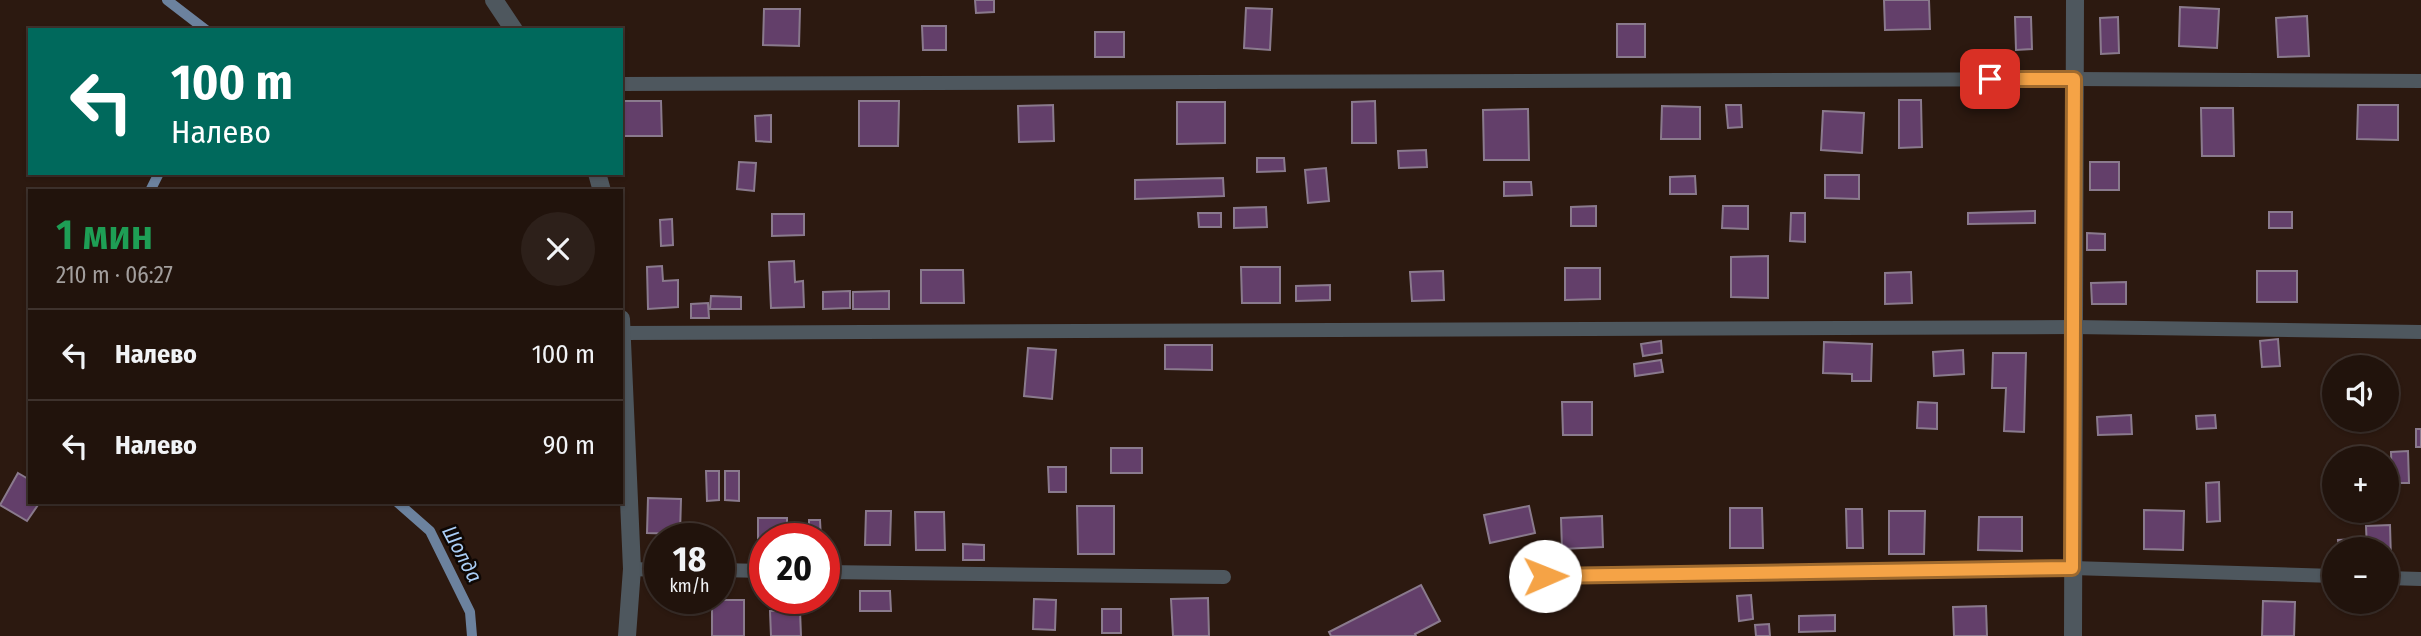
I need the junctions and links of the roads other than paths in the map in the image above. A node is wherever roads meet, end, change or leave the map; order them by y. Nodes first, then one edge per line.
1 (494, 0) edge
2 (2075, 0) edge
3 (513, 28) edge
4 (2074, 79) junction
5 (2421, 81) edge
6 (623, 84) edge
7 (623, 326) edge
8 (2073, 327) junction
9 (2421, 332) edge
10 (623, 350) edge
11 (2072, 568) junction
12 (632, 569) junction
13 (644, 569) edge
14 (840, 572) edge
15 (1545, 576) dead end
16 (2322, 576) edge
17 (1224, 577) dead end
18 (2399, 578) edge
19 (2421, 579) edge
20 (627, 636) edge
21 (2073, 636) edge

1 - 3 street
2 - 4 street
4 - 5 lane
4 - 6 lane
4 - 8 street
7 - 8 lane
8 - 9 lane
8 - 11 street
10 - 12 street
11 - 15 lane
11 - 16 lane
11 - 21 street
12 - 13 lane
12 - 20 street
14 - 17 lane
18 - 19 lane

